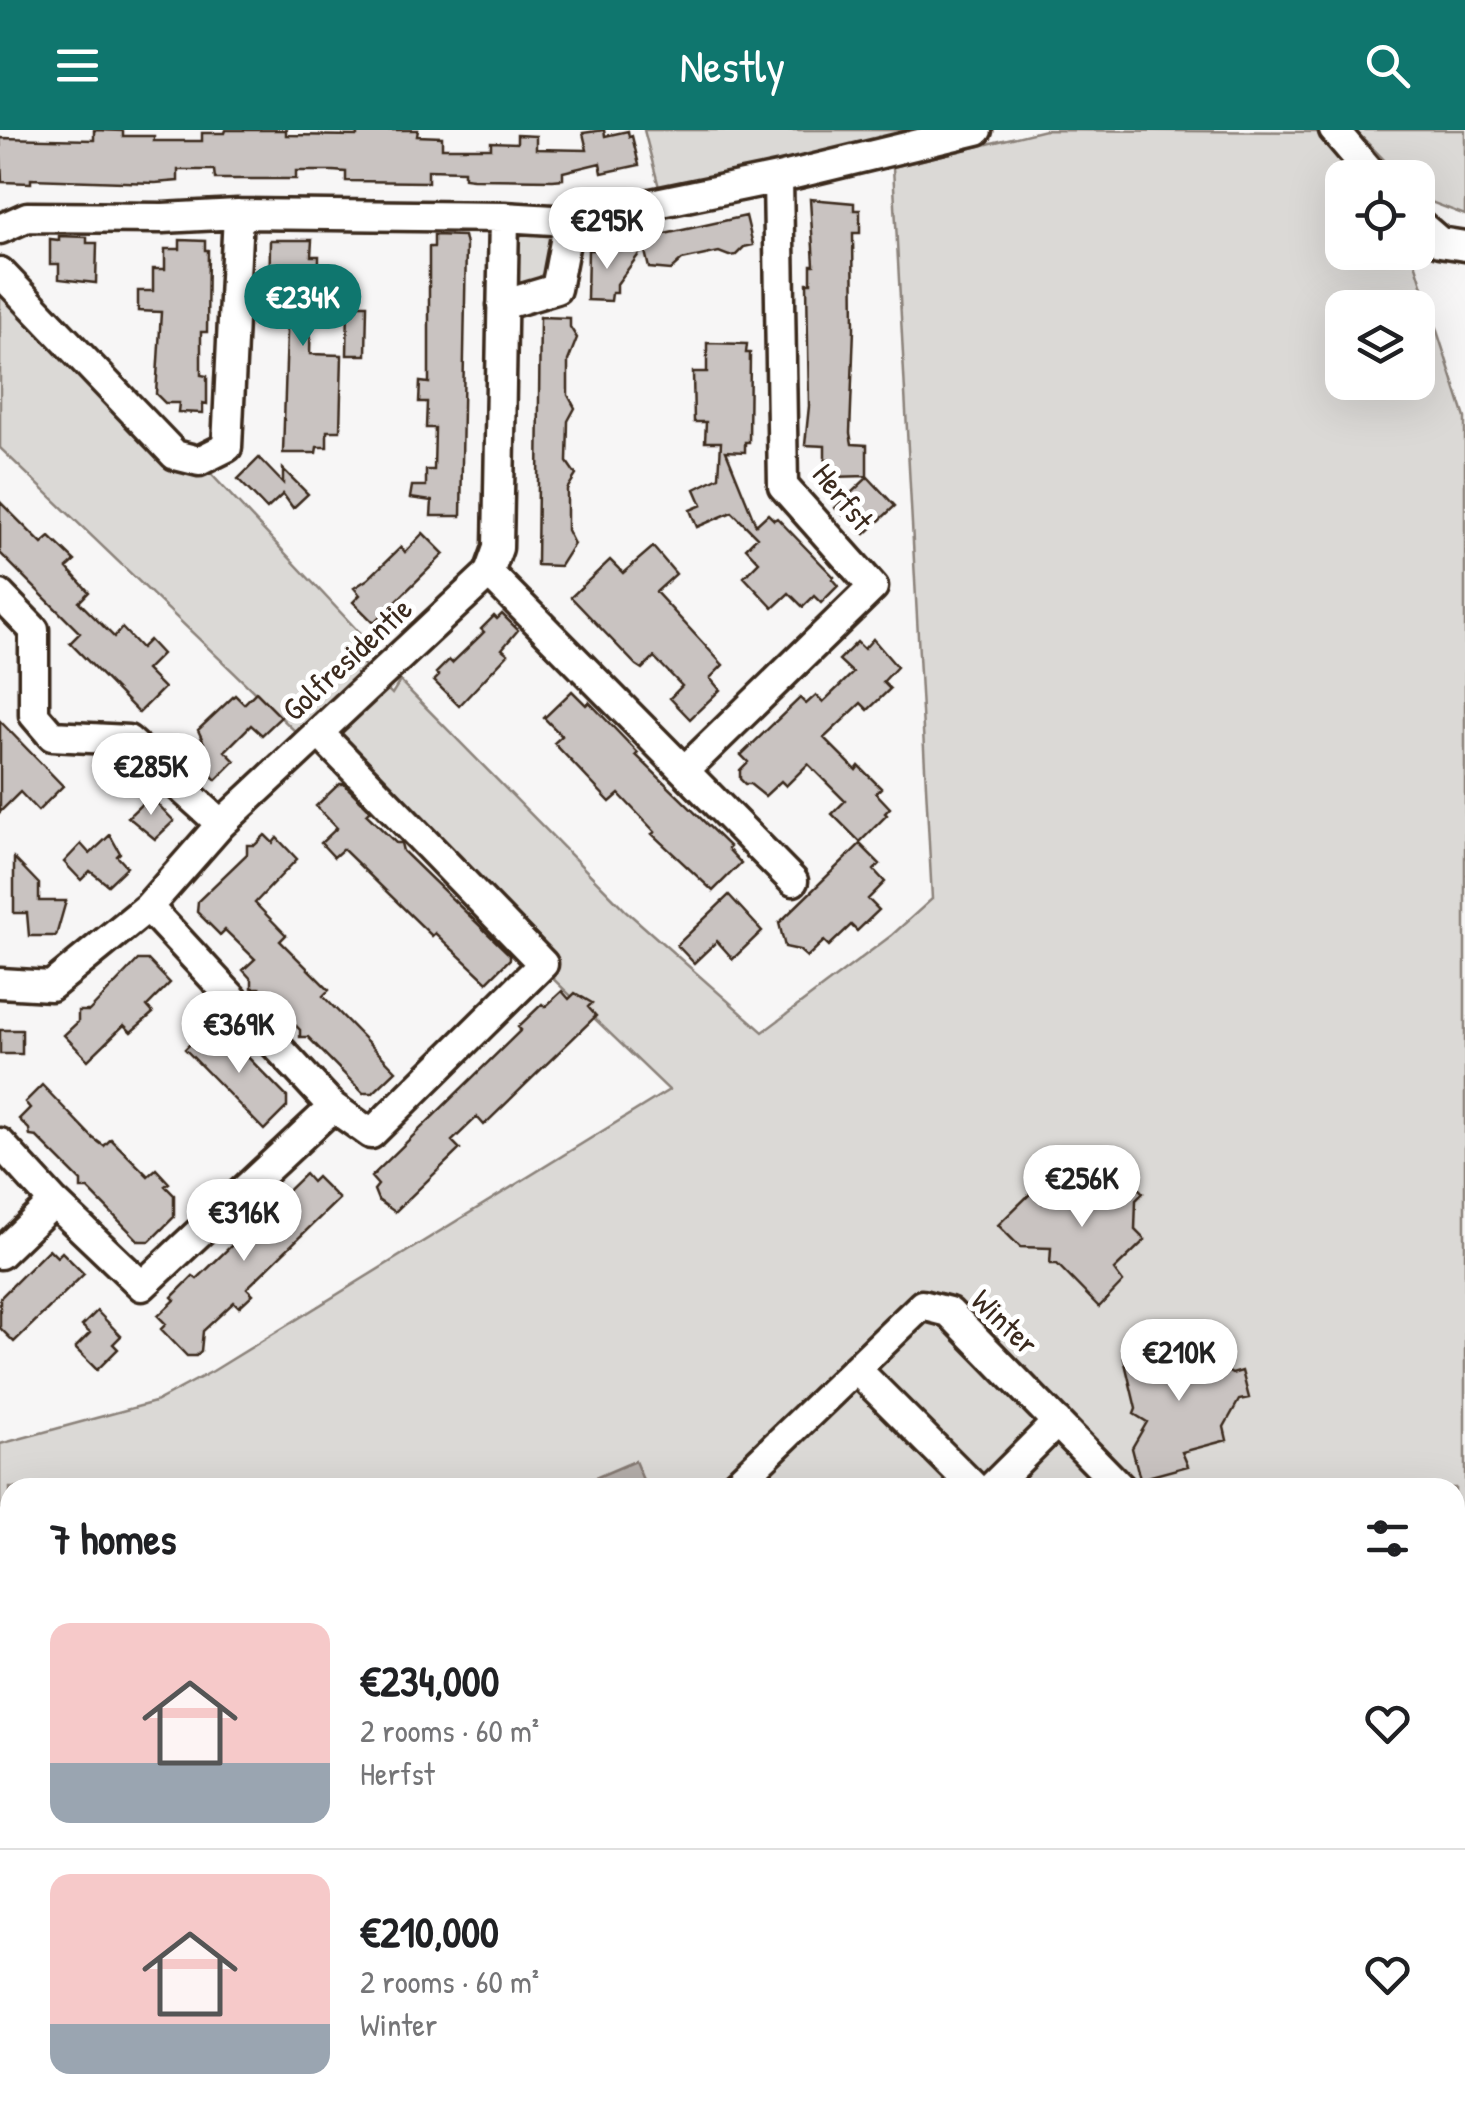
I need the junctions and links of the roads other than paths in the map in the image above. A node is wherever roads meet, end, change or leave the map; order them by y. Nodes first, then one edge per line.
1 (977, 130) edge
2 (1334, 130) edge
3 (1360, 160) edge
4 (778, 178) junction
5 (238, 214) junction
6 (504, 217) junction
7 (569, 221) junction
8 (0, 228) edge
9 (1435, 237) edge
10 (1465, 246) edge
11 (0, 272) edge
12 (502, 306) junction
13 (489, 573) junction
14 (0, 595) edge
15 (319, 733) junction
16 (684, 770) junction
17 (221, 824) junction
18 (792, 880) dead end
19 (148, 907) junction
20 (0, 983) edge
21 (333, 1107) junction
22 (0, 1143) edge
23 (54, 1202) junction
24 (0, 1254) edge
25 (856, 1369) junction
26 (1057, 1422) junction
27 (742, 1478) edge
28 (965, 1478) edge
29 (1001, 1478) edge
30 (1111, 1478) edge

1 - 4 street
2 - 3 street
4 - 7 street
4 - 16 street, Herfst
5 - 6 street
5 - 8 street
5 - 11 street
6 - 7 street
6 - 12 street
7 - 12 street
9 - 10 street
12 - 13 street
13 - 15 street, Golfresidentie
13 - 16 street
14 - 17 street
15 - 17 street, Golfresidentie
15 - 21 street
16 - 18 street
17 - 19 street, Golfresidentie
19 - 20 street, Golfresidentie
19 - 21 street
21 - 23 street
22 - 23 street
23 - 24 street
25 - 26 street, Winter
25 - 27 street, Winter
25 - 28 street
26 - 29 street
26 - 30 street, Winter

